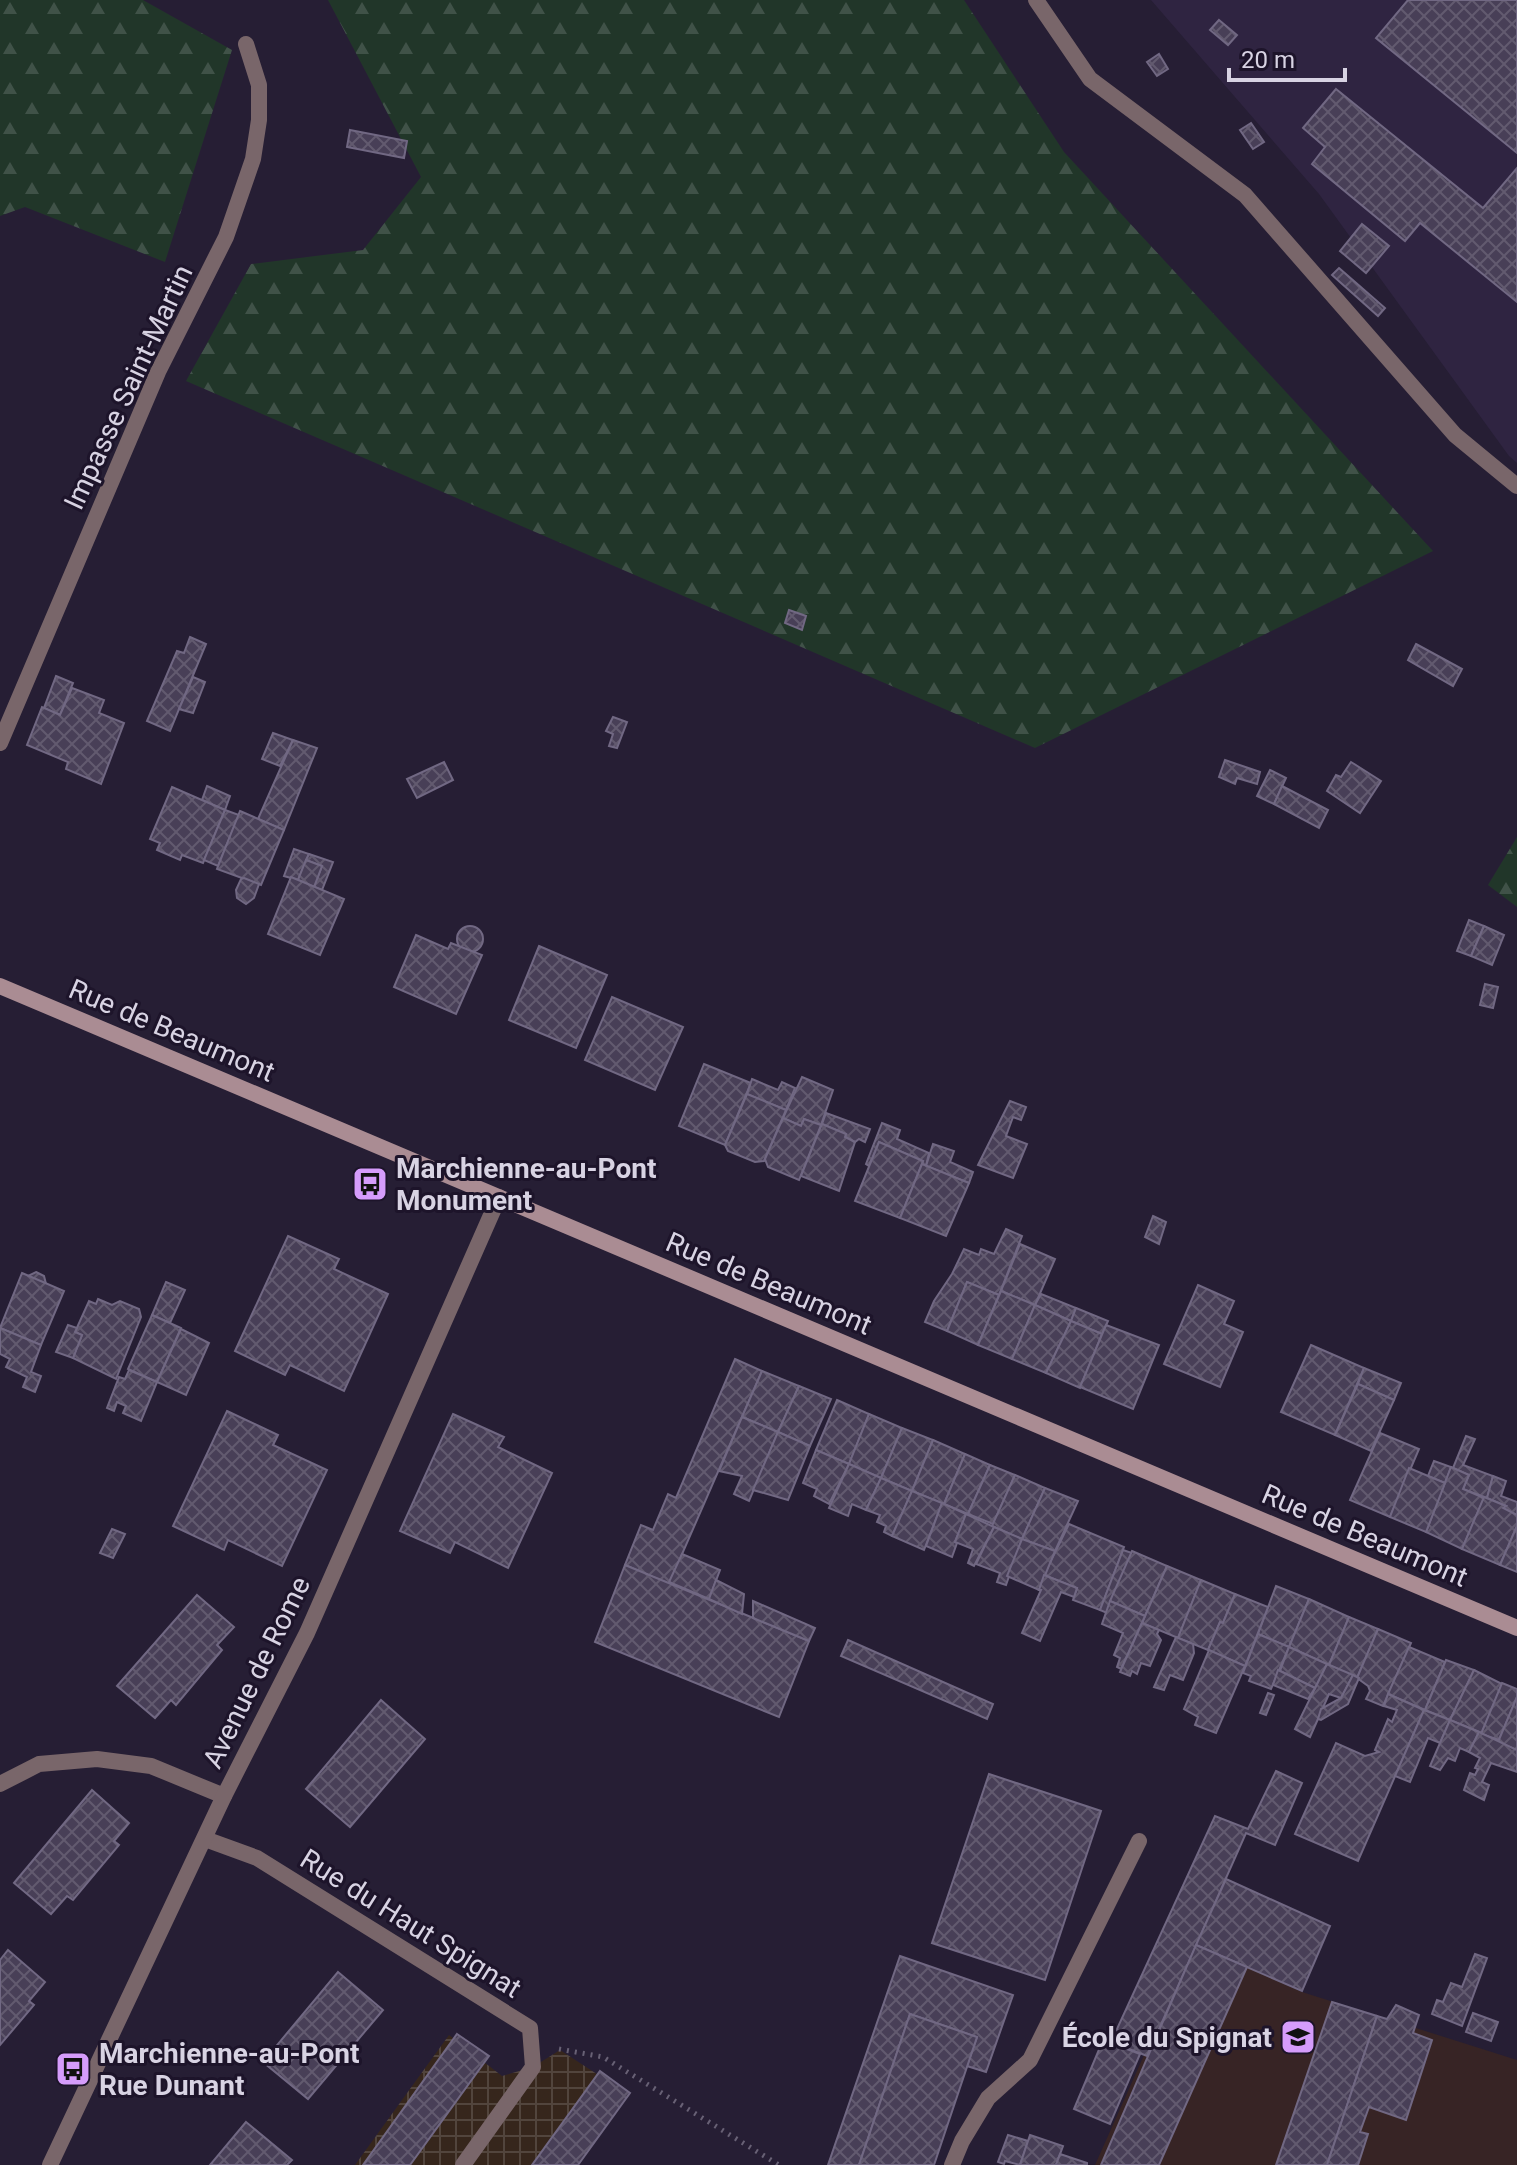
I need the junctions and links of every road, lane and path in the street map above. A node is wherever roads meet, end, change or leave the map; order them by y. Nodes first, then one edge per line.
1 (1036, 0) edge
2 (246, 44) dead end
3 (1517, 486) edge
4 (0, 743) edge
5 (0, 986) edge
6 (499, 1197) junction
7 (1517, 1628) edge
8 (0, 1784) edge
9 (224, 1796) junction
10 (205, 1839) junction
11 (1139, 1841) dead end
12 (531, 2044) junction
13 (50, 2165) edge
14 (463, 2165) edge
15 (779, 2165) edge
16 (952, 2165) edge

1 - 3 street
2 - 4 street, Impasse Saint-Martin
5 - 6 main road, Rue de Beaumont
6 - 7 main road, Rue de Beaumont
6 - 9 street, Avenue de Rome
8 - 9 street
9 - 10 street, Avenue de Rome
10 - 12 street, Rue du Haut Spignat
10 - 13 street, Avenue de Rome
11 - 16 street
12 - 14 street
12 - 15 path

